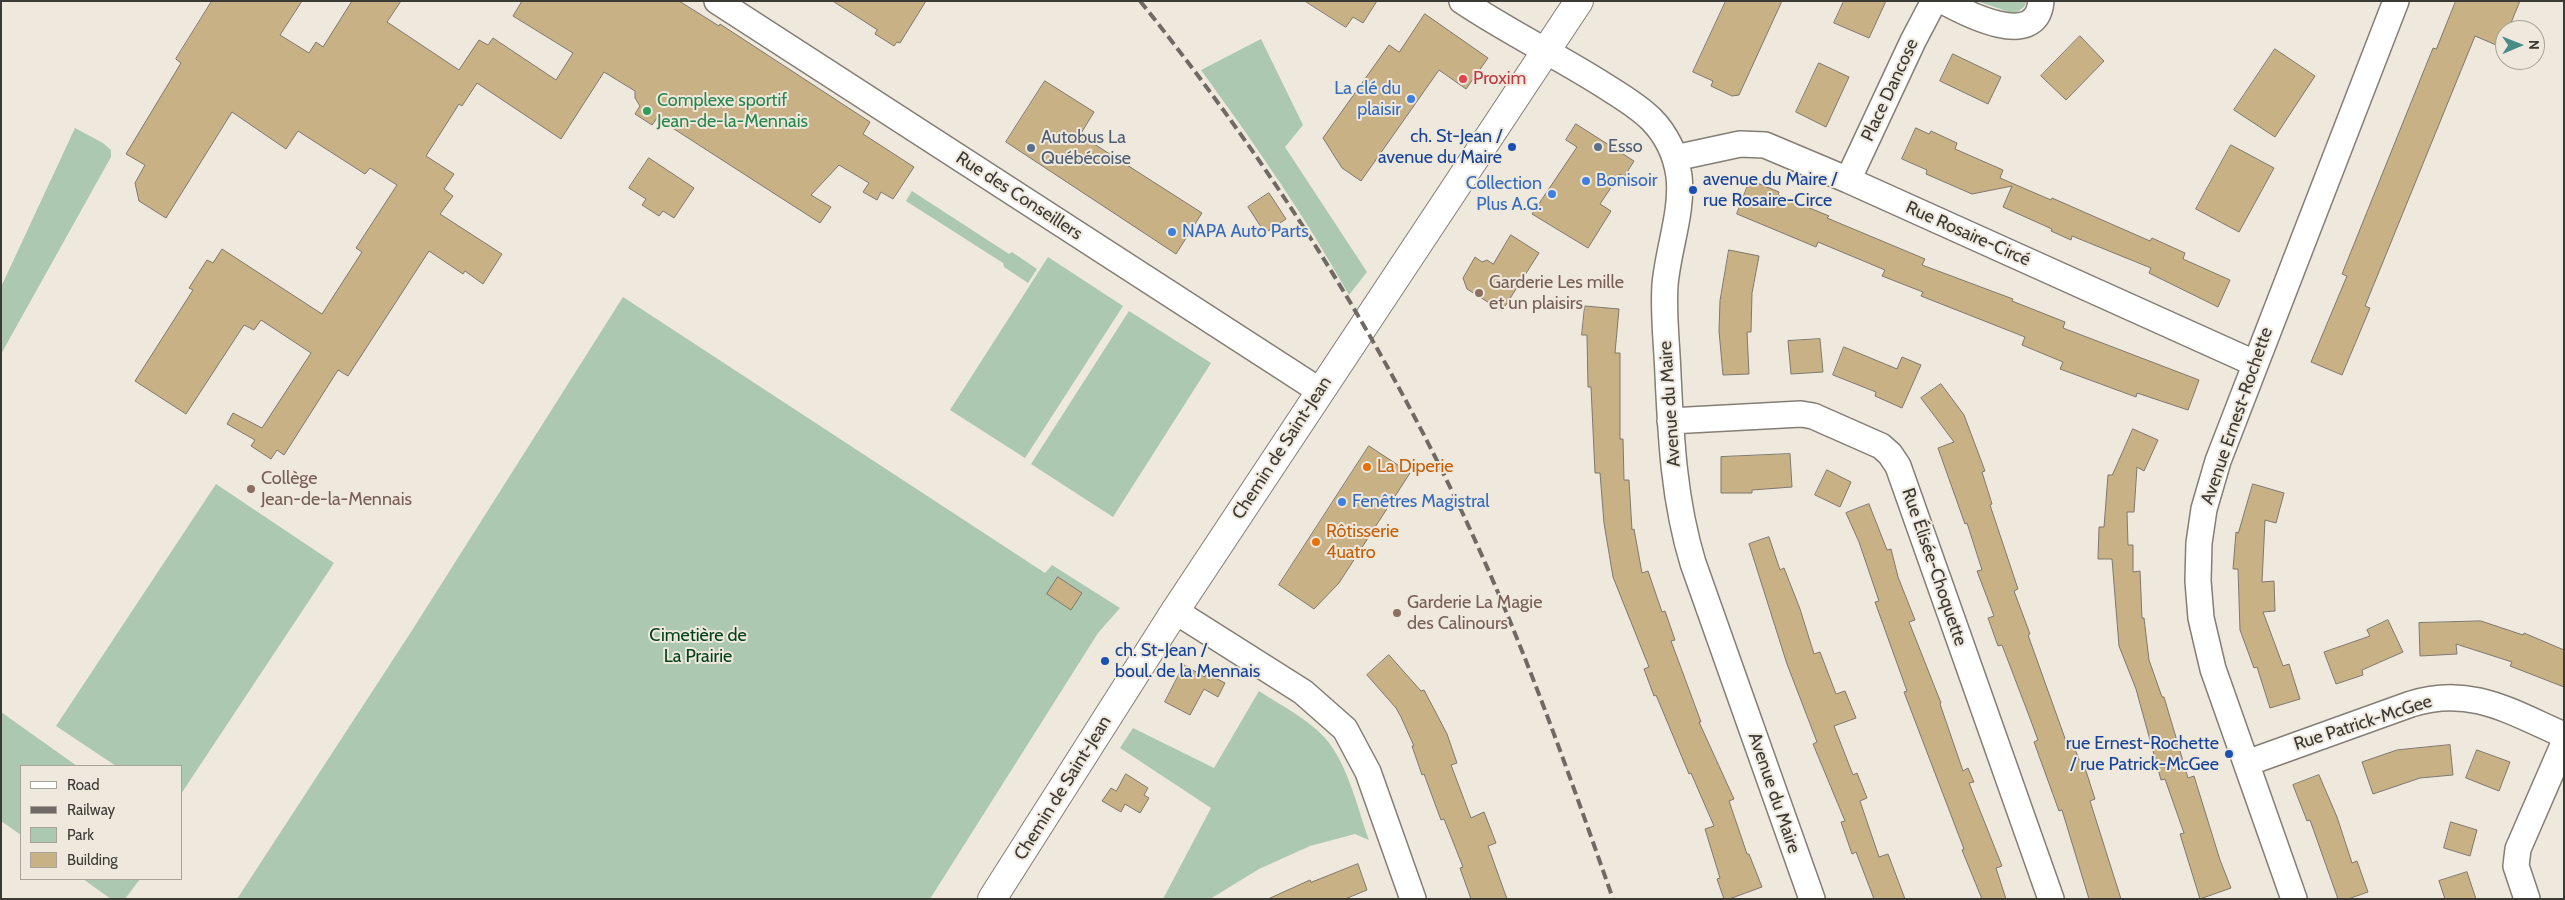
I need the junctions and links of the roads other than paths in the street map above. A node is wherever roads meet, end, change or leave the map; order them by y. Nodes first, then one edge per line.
1 (717, 1) edge
2 (1462, 1) edge
3 (1579, 1) edge
4 (1934, 1) edge
5 (1943, 1) edge
6 (2041, 1) edge
7 (2396, 1) edge
8 (1546, 50) junction
9 (1675, 158) junction
10 (1848, 180) junction
11 (2254, 362) junction
12 (1320, 391) junction
13 (1670, 422) junction
14 (1175, 610) junction
15 (2564, 735) edge
16 (2564, 743) edge
17 (2247, 763) junction
18 (992, 899) edge
19 (1413, 899) edge
20 (1812, 899) edge
21 (2051, 899) edge
22 (2294, 899) edge
23 (2527, 899) edge

1 - 12 street, Rue des Conseillers
2 - 8 street, Avenue du Maire
3 - 8 main road, Chemin de Saint-Jean
4 - 10 street, Place Dancose
5 - 6 street
7 - 11 street, Avenue Ernest-Rochette
8 - 9 street, Avenue du Maire
8 - 12 main road, Chemin de Saint-Jean
9 - 10 street, Rue Rosaire-Circé
9 - 13 street, Avenue du Maire
10 - 11 street, Rue Rosaire-Circé
11 - 17 street, Avenue Ernest-Rochette
12 - 14 main road, Chemin de Saint-Jean
13 - 20 street, Avenue du Maire
13 - 21 street, Rue Élisée-Choquette
14 - 18 main road, Chemin de Saint-Jean
14 - 19 street
15 - 17 street, Rue Patrick-McGee
16 - 23 street
17 - 22 street, Avenue Ernest-Rochette

